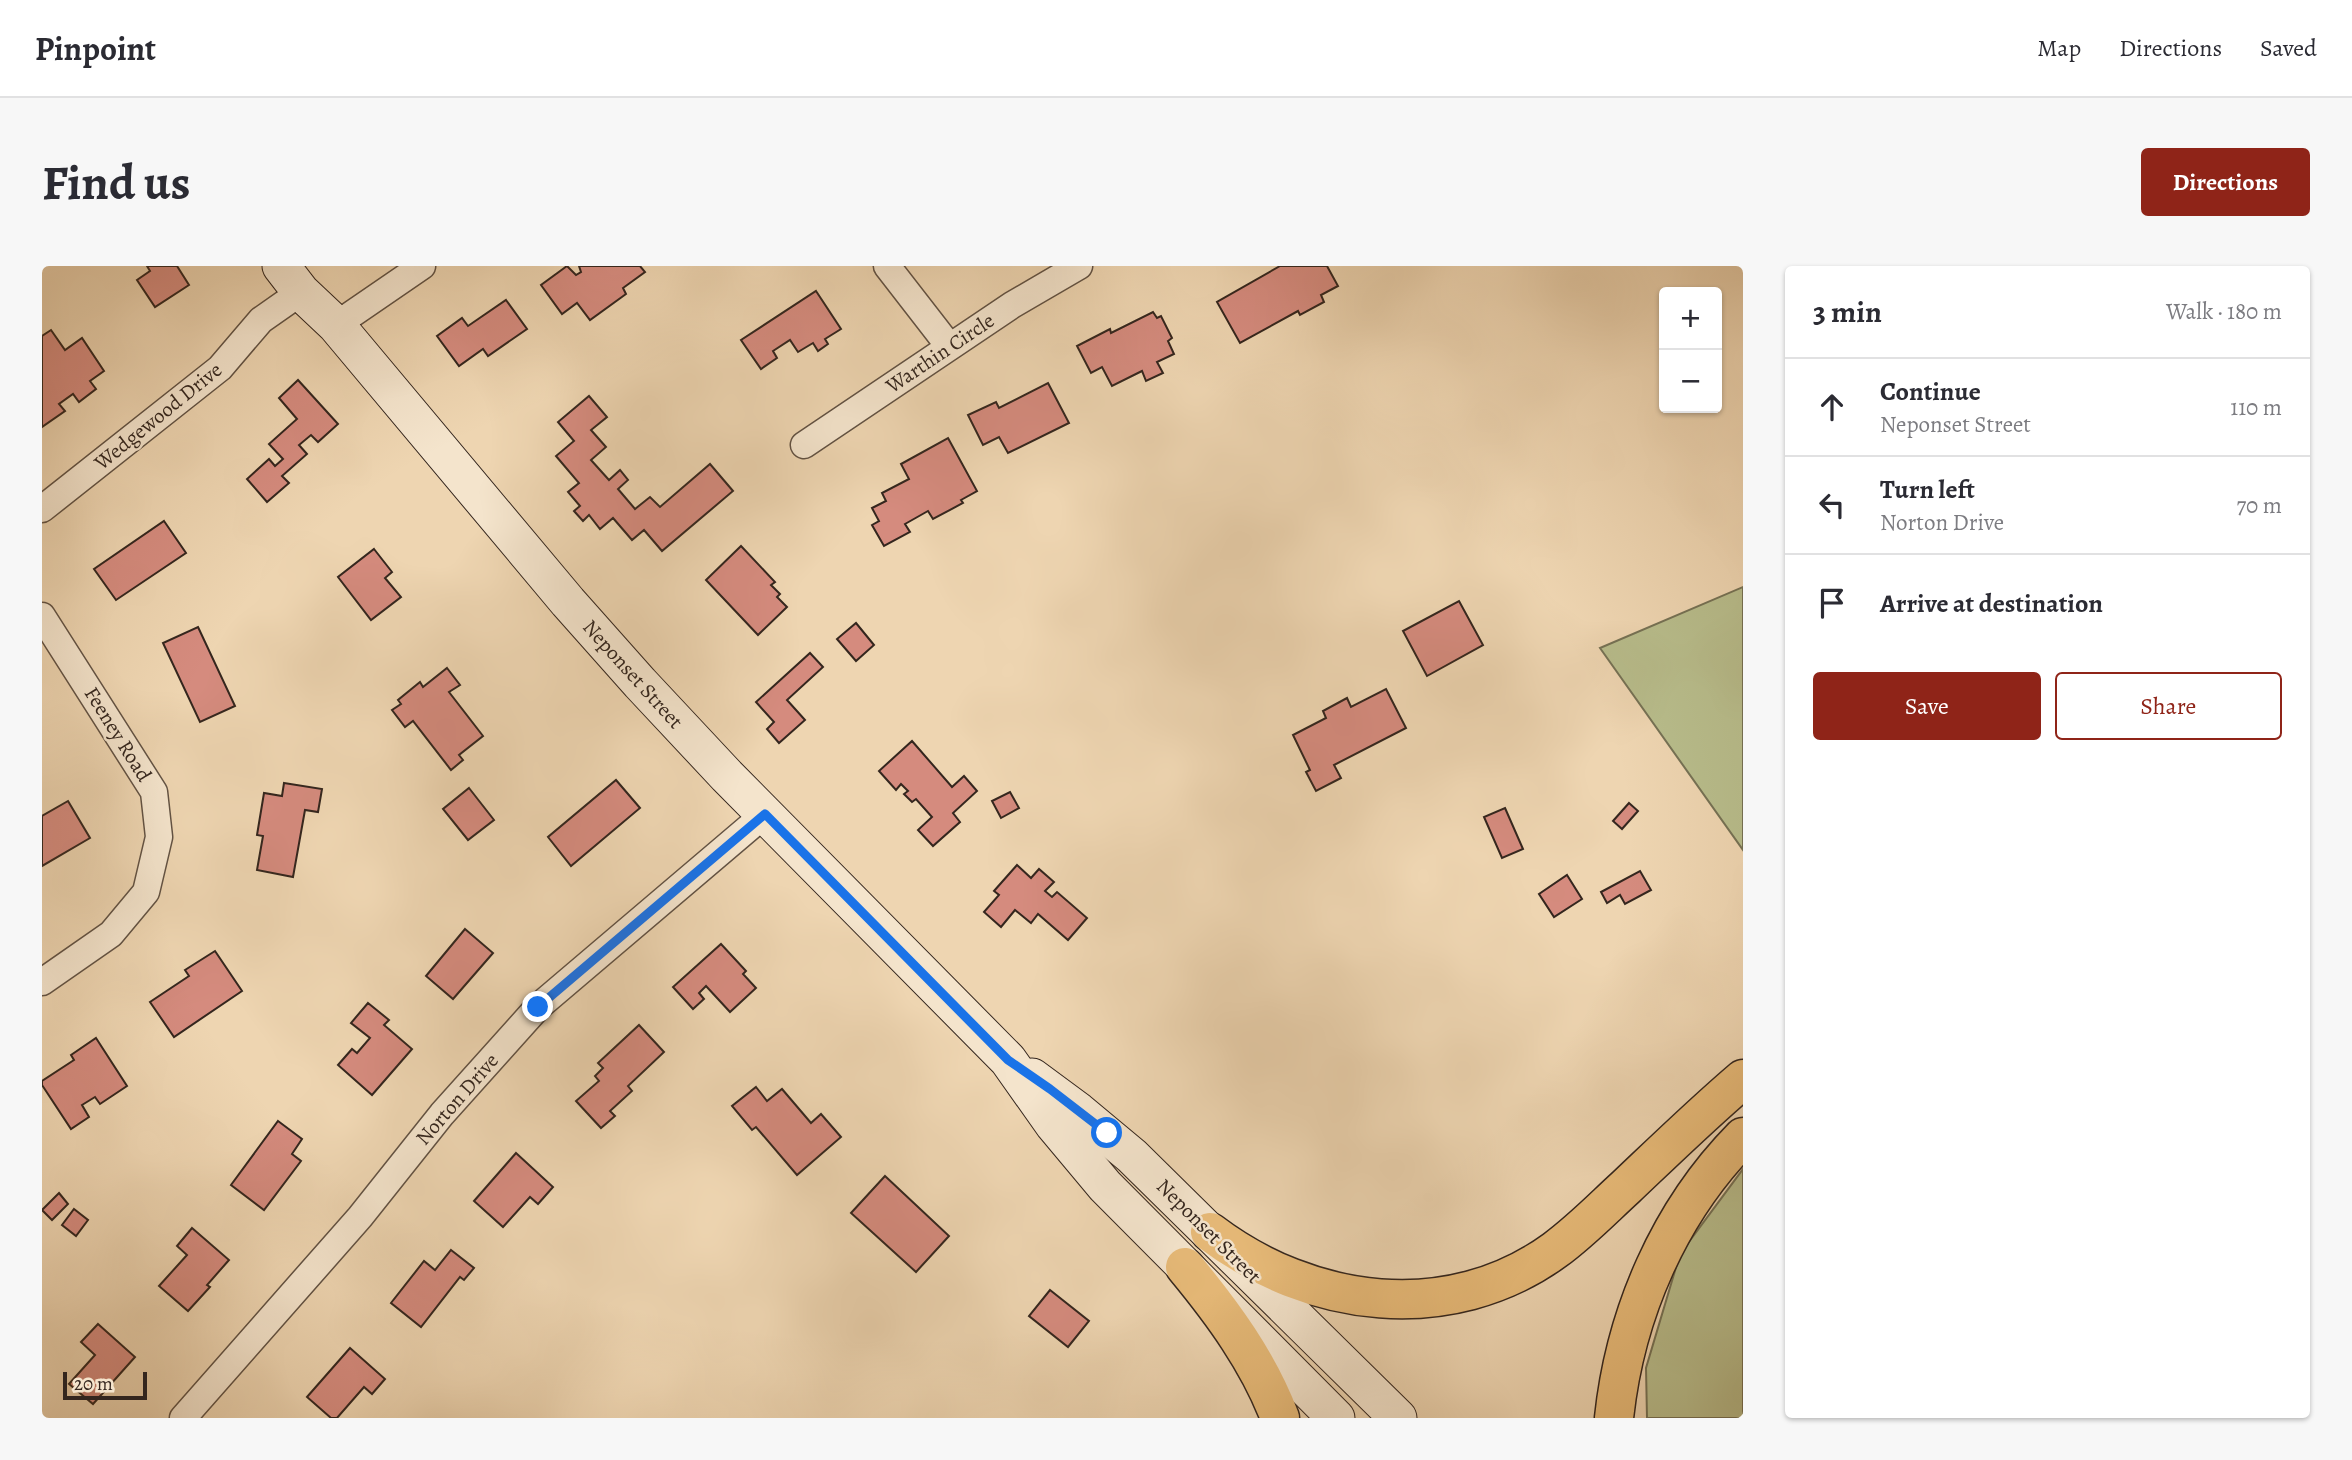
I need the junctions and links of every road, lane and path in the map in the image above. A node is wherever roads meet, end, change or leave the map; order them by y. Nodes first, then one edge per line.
1 (422, 266) edge
2 (887, 266) edge
3 (1079, 266) edge
4 (291, 279) edge
5 (337, 326) junction
6 (949, 346) junction
7 (804, 445) dead end
8 (42, 509) edge
9 (42, 616) edge
10 (765, 814) junction
11 (42, 982) edge
12 (1008, 1060) junction
13 (1743, 1079) edge
14 (1743, 1137) edge
15 (1210, 1232) junction
16 (1185, 1267) junction
17 (183, 1418) edge
18 (1280, 1418) edge
19 (1336, 1418) edge
20 (1398, 1418) edge
21 (1614, 1418) edge

1 - 5 street
2 - 6 street
3 - 6 street, Warthin Circle
4 - 5 main road, Neponset Street
4 - 8 street, Wedgewood Drive
5 - 10 main road, Neponset Street
6 - 7 street, Warthin Circle
9 - 11 street, Feeney Road
10 - 12 main road, Neponset Street
10 - 17 street, Norton Drive
12 - 15 main road, Neponset Street
12 - 16 main road, Neponset Street
13 - 15 highway
14 - 21 highway
15 - 20 main road, Neponset Street
16 - 18 highway
16 - 19 main road, Neponset Street

